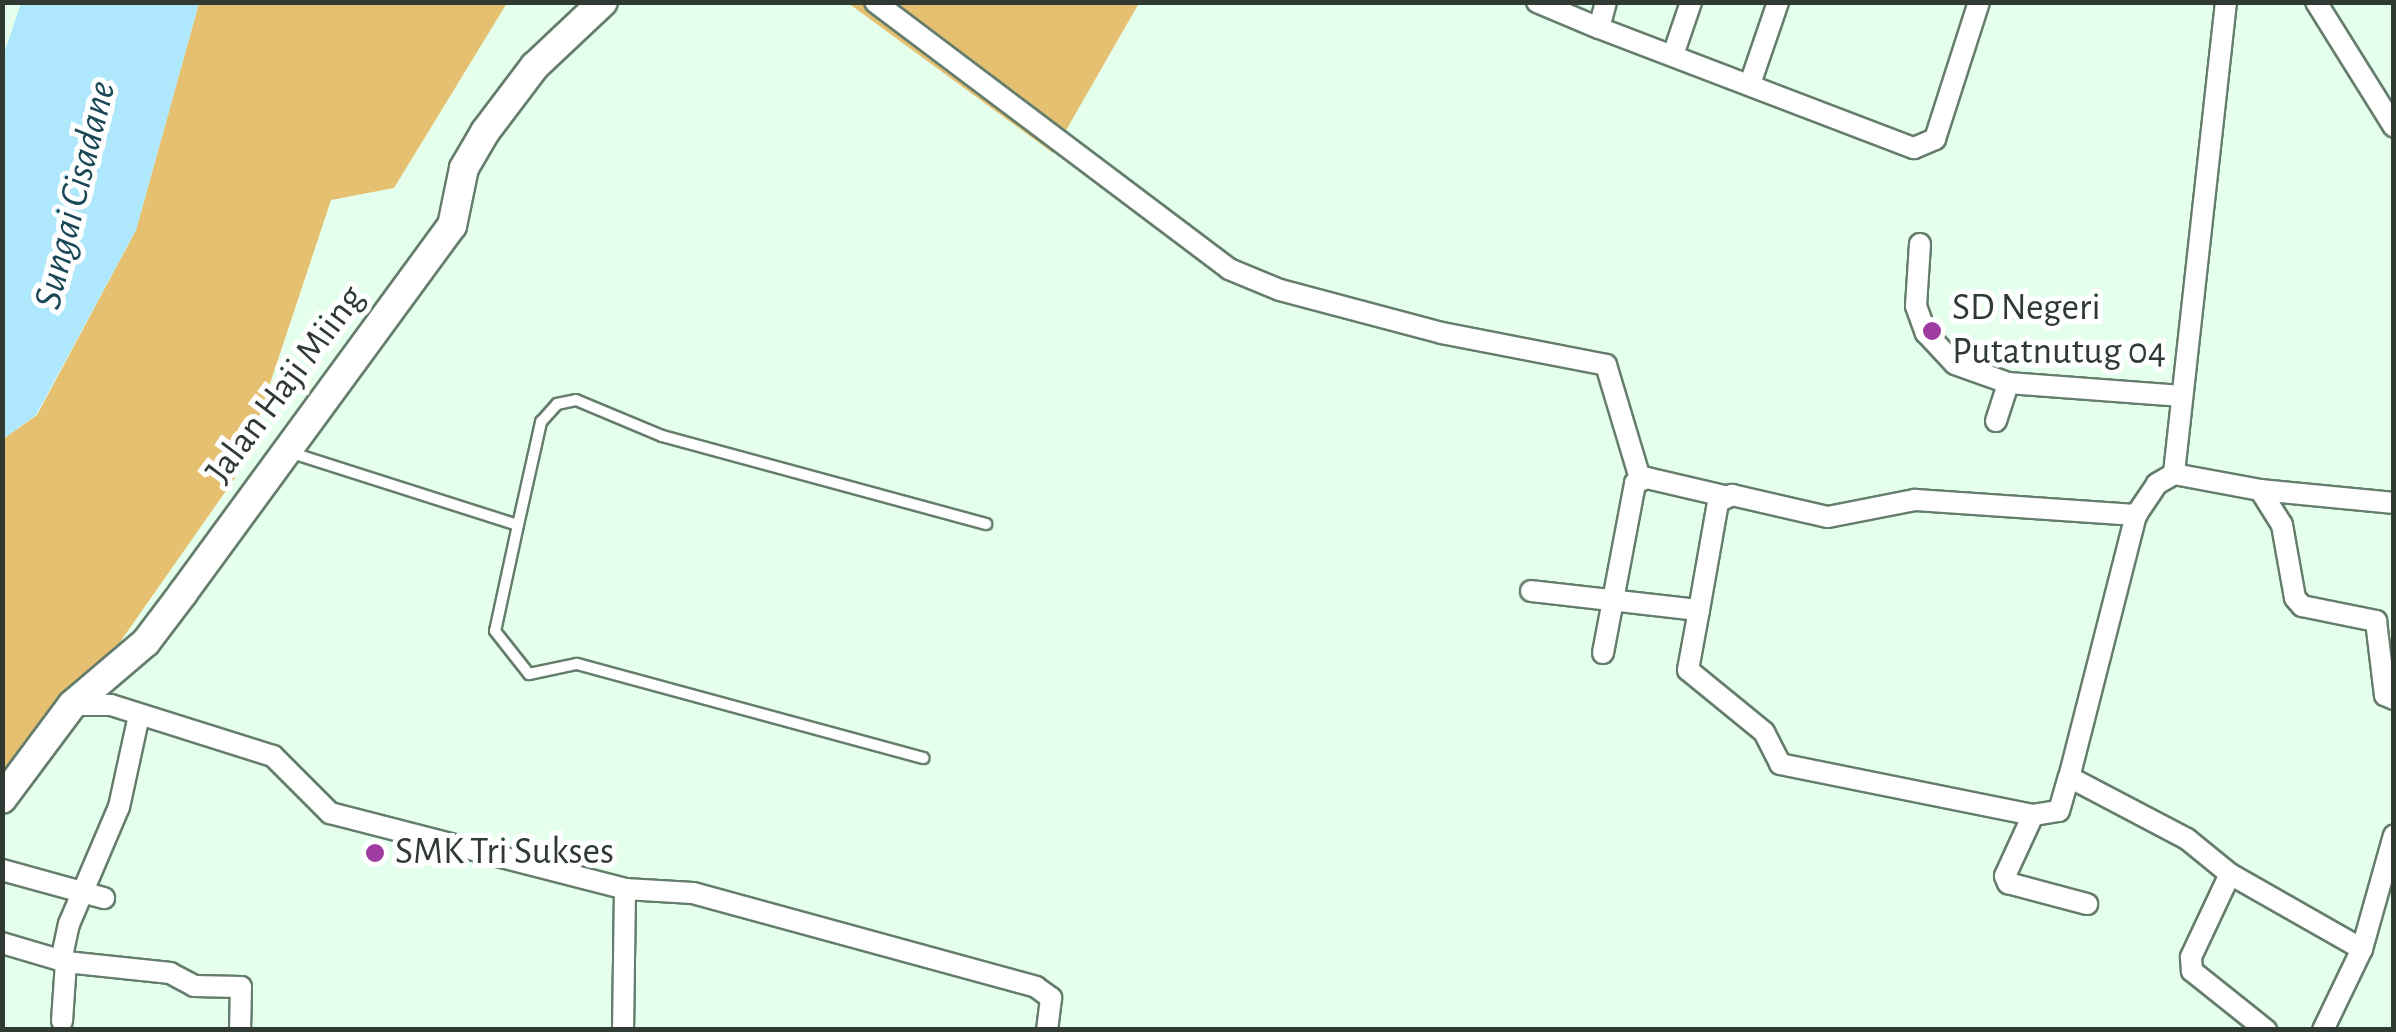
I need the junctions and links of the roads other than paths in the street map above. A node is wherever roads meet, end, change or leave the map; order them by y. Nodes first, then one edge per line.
1 (603, 2) edge
2 (875, 2) edge
3 (1537, 2) edge
4 (1606, 2) edge
5 (1691, 2) edge
6 (1778, 2) edge
7 (1979, 2) edge
8 (2226, 2) edge
9 (2316, 2) edge
10 (1598, 28) junction
11 (1672, 56) junction
12 (1750, 84) junction
13 (2394, 127) edge
14 (1920, 244) dead end
15 (2008, 383) junction
16 (2179, 396) junction
17 (1996, 421) dead end
18 (283, 450) junction
19 (2174, 474) junction
20 (1640, 478) junction
21 (2260, 490) junction
22 (1724, 496) junction
23 (2394, 502) edge
24 (2136, 515) junction
25 (986, 524) dead end
26 (518, 525) junction
27 (1530, 592) dead end
28 (1614, 601) junction
29 (1698, 610) junction
30 (1603, 653) dead end
31 (2394, 699) edge
32 (72, 705) junction
33 (138, 715) junction
34 (923, 758) dead end
35 (2068, 777) junction
36 (2, 799) edge
37 (2034, 816) junction
38 (2394, 835) edge
39 (2, 870) edge
40 (2230, 874) junction
41 (625, 888) junction
42 (94, 895) junction
43 (2087, 904) dead end
44 (2, 943) edge
45 (2362, 949) junction
46 (64, 962) junction
47 (62, 1021) dead end
48 (240, 1030) edge
49 (623, 1030) edge
50 (1048, 1030) edge
51 (2266, 1030) edge
52 (2323, 1030) edge

1 - 18 main road, Jalan Haji Miing
2 - 20 street
3 - 10 street
4 - 10 street
5 - 11 street
6 - 12 street
7 - 12 street
8 - 16 street
9 - 13 street
10 - 11 street
11 - 12 street
14 - 15 street
15 - 16 street
15 - 17 street
16 - 19 street
18 - 26 lane
18 - 32 main road, Jalan Haji Miing
19 - 21 street
19 - 24 street
20 - 22 street
20 - 28 street
21 - 23 street
21 - 31 street
22 - 24 street
22 - 29 street
24 - 35 street
25 - 26 lane
26 - 34 lane
27 - 28 street
28 - 29 street
28 - 30 street
29 - 37 street
32 - 33 street
32 - 36 main road, Jalan Haji Miing
33 - 41 street
33 - 42 street
35 - 37 street
35 - 40 street
37 - 43 street
38 - 45 street
39 - 42 street
40 - 45 street
40 - 51 street
41 - 49 street
41 - 50 street
42 - 46 street
44 - 46 street
45 - 52 street
46 - 47 street
46 - 48 street

